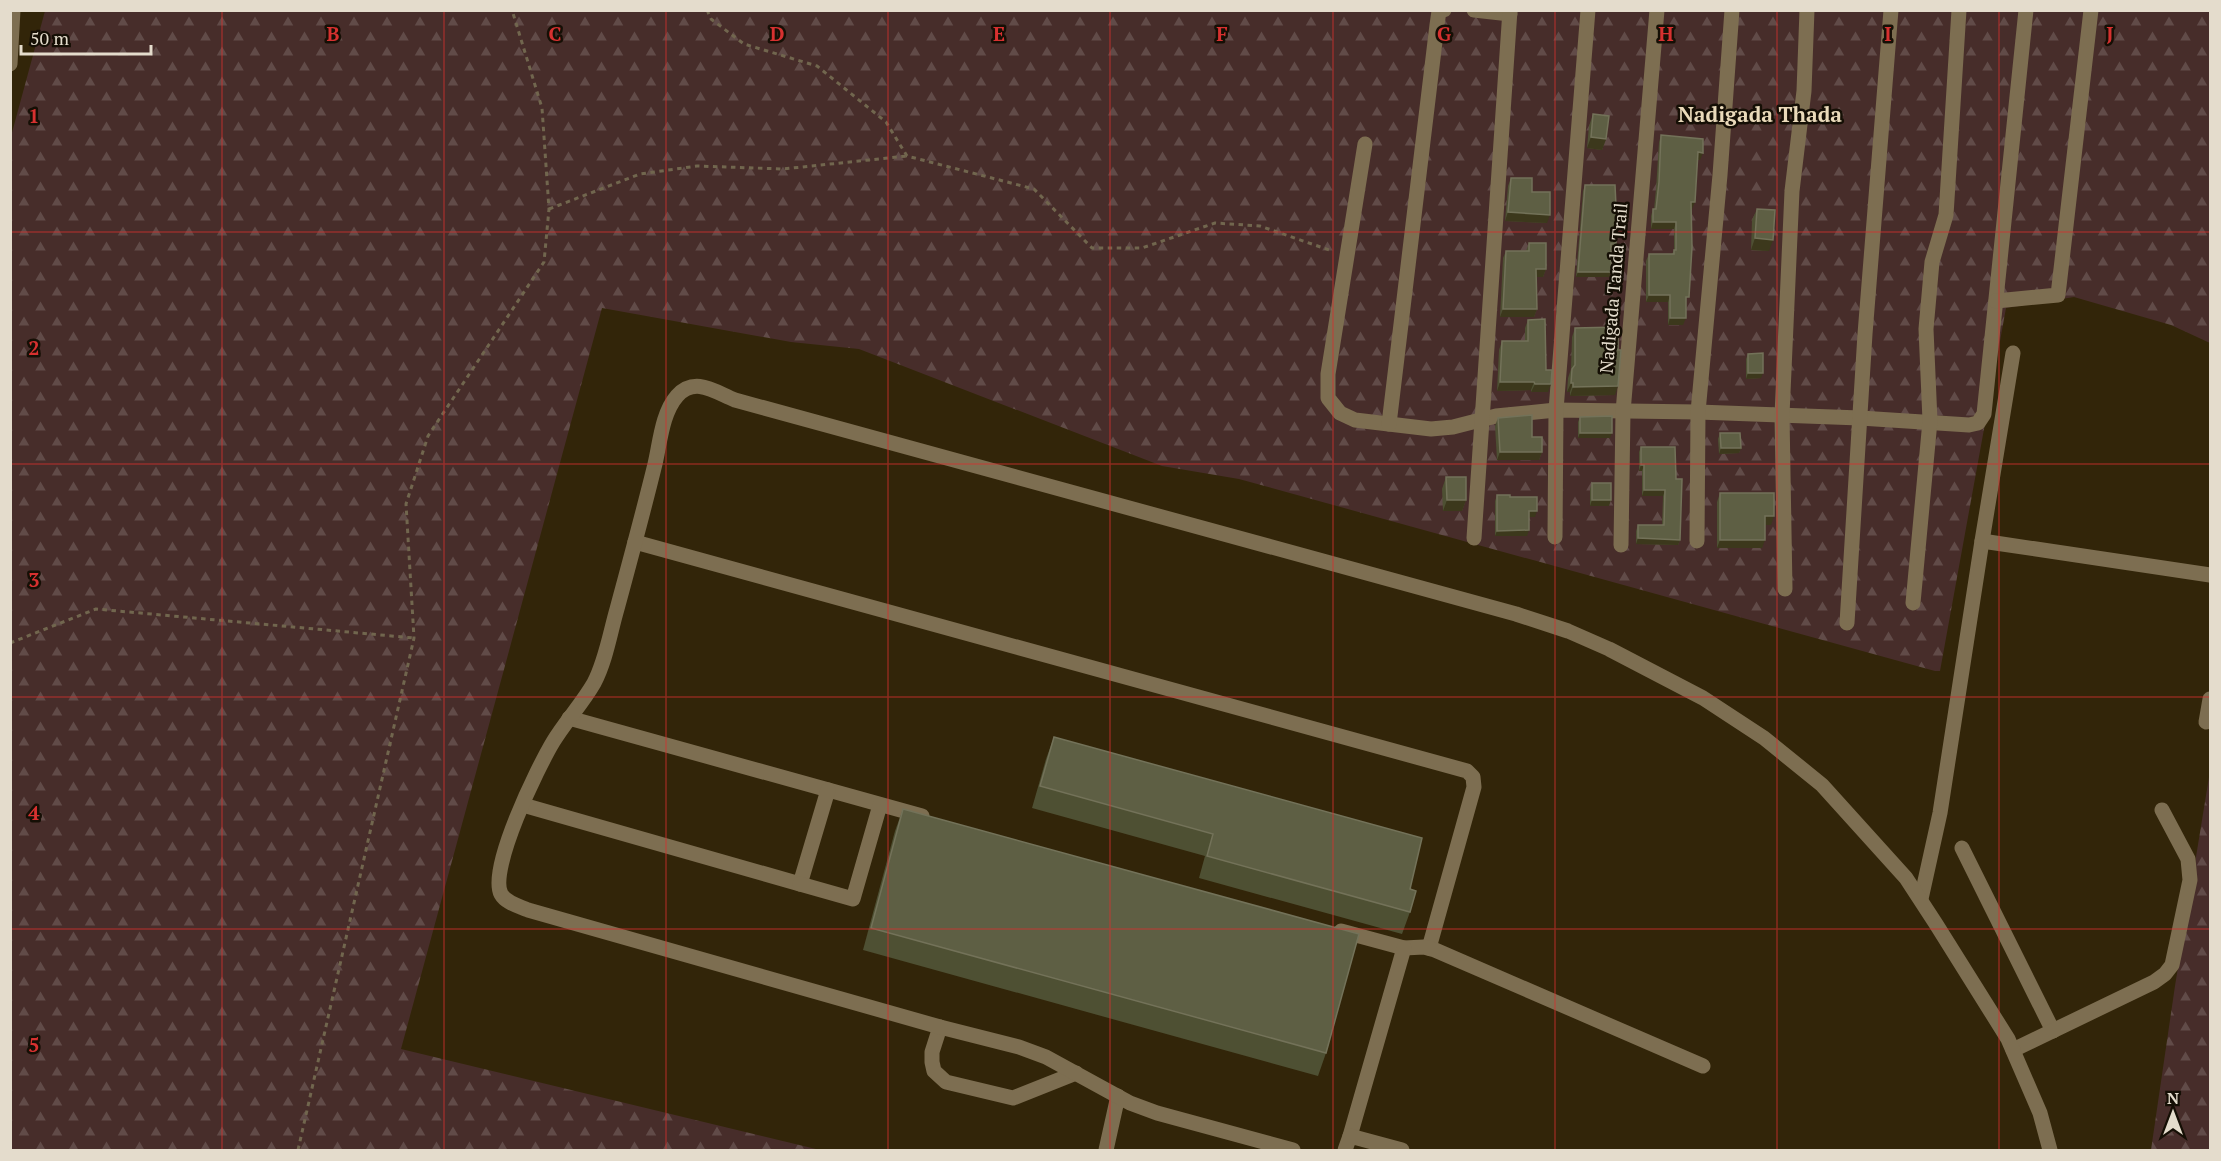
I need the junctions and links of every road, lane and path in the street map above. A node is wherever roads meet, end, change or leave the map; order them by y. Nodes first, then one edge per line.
1 (13, 10) edge
2 (512, 10) edge
3 (707, 10) edge
4 (1444, 10) edge
5 (1474, 10) edge
6 (1588, 10) edge
7 (1657, 10) edge
8 (1732, 10) edge
9 (1808, 10) edge
10 (1891, 10) edge
11 (1959, 10) edge
12 (2025, 10) edge
13 (2091, 10) edge
14 (1439, 11) edge
15 (1510, 12) edge
16 (10, 64) edge
17 (1365, 144) dead end
18 (908, 156) junction
19 (549, 209) junction
20 (1347, 256) junction
21 (1996, 301) junction
22 (2013, 353) dead end
23 (1556, 410) junction
24 (1623, 412) junction
25 (1698, 412) junction
26 (1782, 415) junction
27 (1860, 418) junction
28 (1481, 419) junction
29 (1930, 421) junction
30 (1389, 424) junction
31 (1554, 537) dead end
32 (1474, 538) dead end
33 (1697, 541) dead end
34 (1982, 541) junction
35 (635, 542) junction
36 (1622, 545) dead end
37 (2211, 575) edge
38 (1785, 589) dead end
39 (1913, 603) dead end
40 (1847, 623) dead end
41 (414, 638) junction
42 (10, 643) edge
43 (2211, 699) edge
44 (569, 718) junction
45 (2206, 722) dead end
46 (828, 790) junction
47 (523, 805) junction
48 (880, 805) junction
49 (2162, 810) dead end
50 (937, 820) edge
51 (1962, 848) dead end
52 (800, 884) junction
53 (1921, 899) junction
54 (1324, 926) edge
55 (1404, 948) junction
56 (1429, 948) junction
57 (940, 1027) junction
58 (2053, 1031) junction
59 (2013, 1050) junction
60 (1702, 1065) dead end
61 (1076, 1073) junction
62 (1118, 1096) junction
63 (1348, 1143) edge
64 (298, 1150) edge
65 (1106, 1150) edge
66 (1293, 1150) edge
67 (1402, 1150) edge
68 (2050, 1150) edge

1 - 16 street
2 - 19 path
3 - 18 path
4 - 14 street
5 - 15 street
6 - 23 street
7 - 24 street, Nadigada Tanda Trail
8 - 25 street
9 - 26 street
10 - 27 street
11 - 29 street
12 - 21 street
13 - 21 street
14 - 30 street
15 - 28 street
17 - 20 street
18 - 19 path
18 - 20 path
19 - 41 path
20 - 30 street
21 - 29 street
22 - 34 street
23 - 24 street
23 - 28 street
23 - 31 street
24 - 25 street
24 - 36 street, Nadigada Tanda Trail
25 - 26 street
25 - 33 street
26 - 27 street
26 - 38 street
27 - 29 street
27 - 40 street
28 - 30 street
28 - 32 street
29 - 39 street
34 - 37 street
34 - 53 street
35 - 44 street
35 - 53 street
35 - 56 street
41 - 42 path
41 - 64 path
43 - 45 street
44 - 46 street
44 - 47 street
46 - 48 street
46 - 52 street
47 - 52 street
47 - 57 street
48 - 50 street
48 - 52 street
49 - 58 street
51 - 58 street
53 - 59 street
54 - 55 street
55 - 56 street
55 - 63 street
56 - 60 street
57 - 61 street
57 - 61 street
58 - 59 street
59 - 68 street
61 - 62 street
62 - 65 street
62 - 66 street
63 - 67 street

